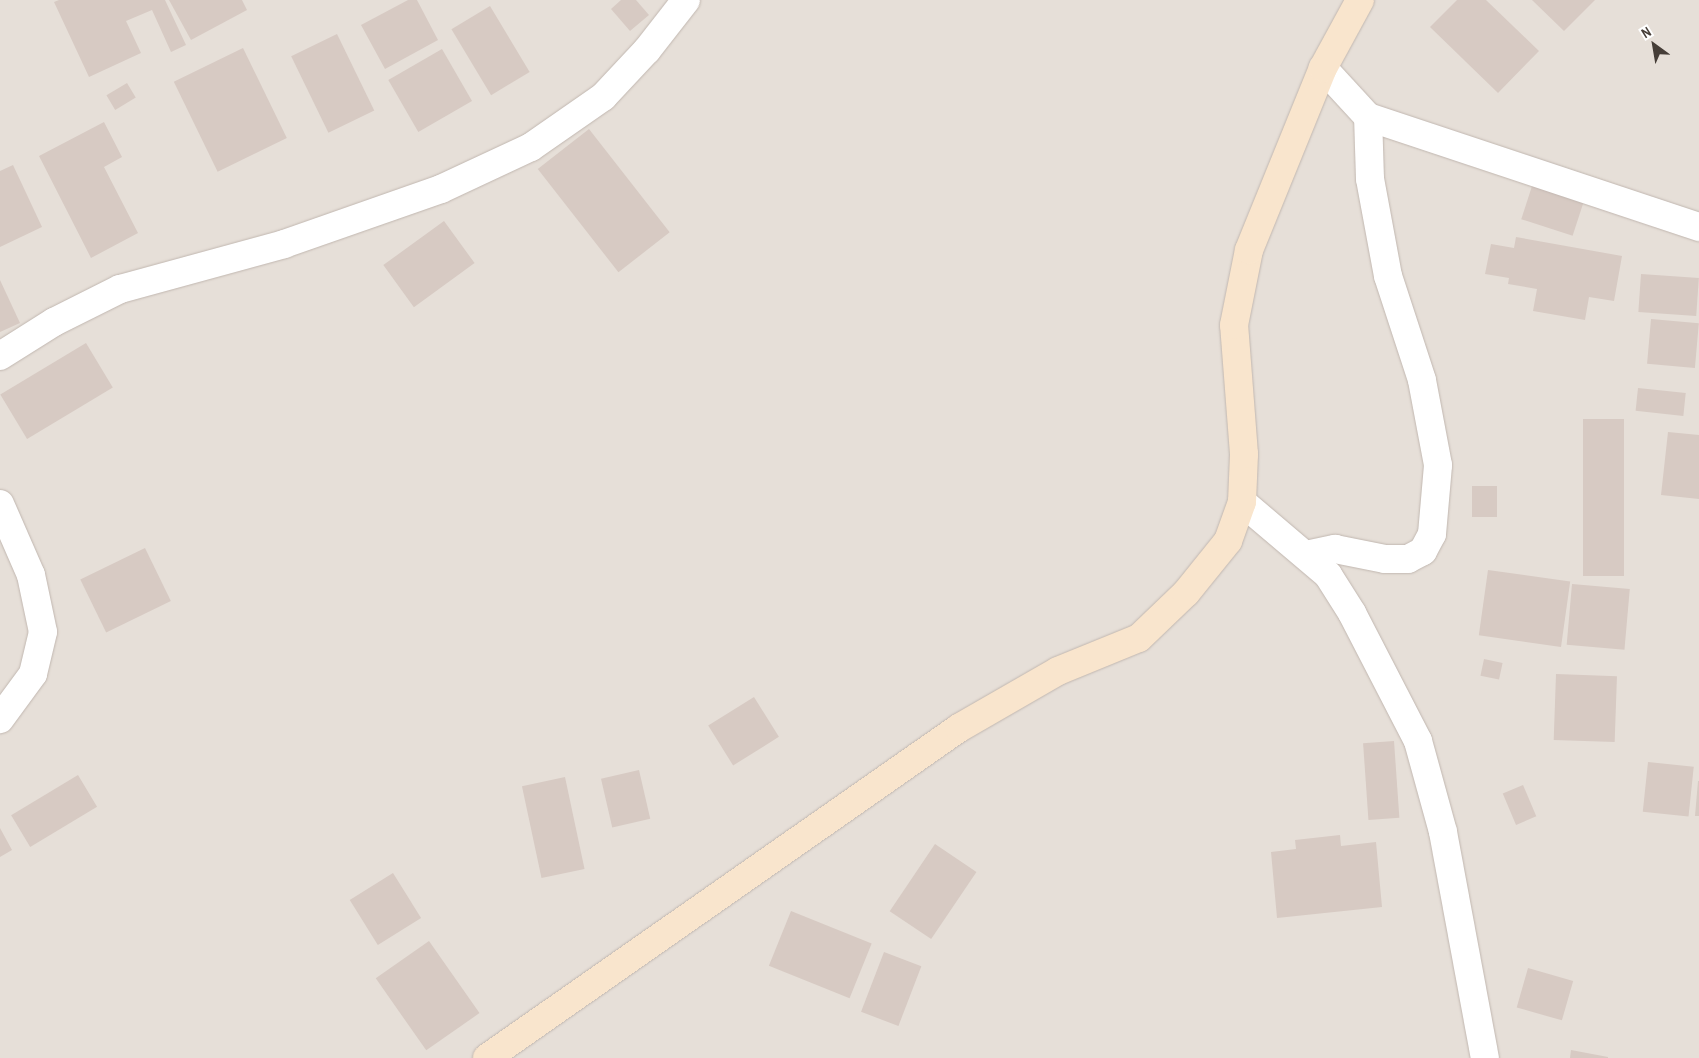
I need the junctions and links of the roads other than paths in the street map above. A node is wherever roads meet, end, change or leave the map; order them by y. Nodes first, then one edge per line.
1 (686, 0) edge
2 (1360, 0) edge
3 (1323, 68) junction
4 (1368, 117) junction
5 (1699, 227) edge
6 (0, 356) edge
7 (1242, 502) junction
8 (0, 504) edge
9 (1306, 555) junction
10 (0, 719) edge
11 (487, 1058) edge
12 (1486, 1058) edge

1 - 6 street
2 - 3 street
3 - 4 street
3 - 7 street
4 - 5 street
4 - 9 street
7 - 9 street
7 - 11 street
8 - 10 street
9 - 12 street

